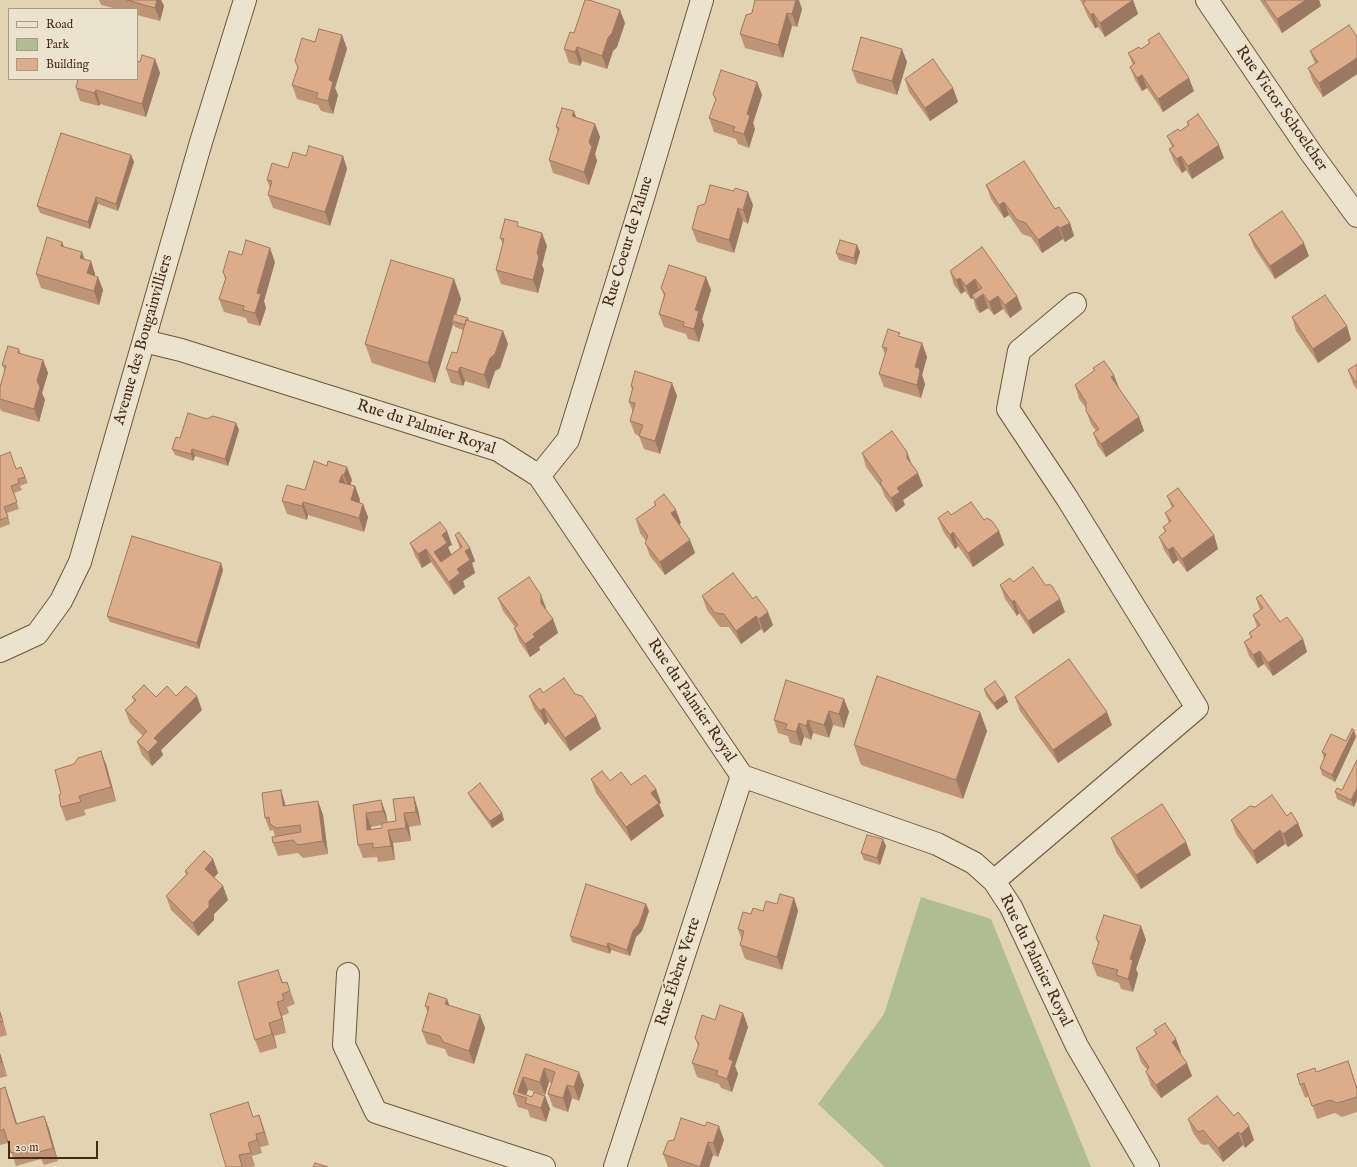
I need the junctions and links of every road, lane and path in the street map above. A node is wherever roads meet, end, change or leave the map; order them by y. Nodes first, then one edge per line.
1 (245, 0) edge
2 (702, 0) edge
3 (1207, 0) edge
4 (1357, 216) edge
5 (1075, 304) dead end
6 (144, 341) junction
7 (539, 476) junction
8 (0, 650) edge
9 (742, 776) junction
10 (994, 881) junction
11 (348, 974) dead end
12 (544, 1167) edge
13 (615, 1167) edge
14 (1148, 1167) edge

1 - 6 street, Avenue des Bougainvilliers
2 - 7 street, Rue Coeur de Palme
3 - 4 street, Rue Victor Schoelcher
5 - 10 street
6 - 7 street, Rue du Palmier Royal
6 - 8 street, Avenue des Bougainvilliers
7 - 9 street, Rue du Palmier Royal
9 - 10 street, Rue du Palmier Royal
9 - 13 street, Rue Ébène Verte
10 - 14 street, Rue du Palmier Royal
11 - 12 street

